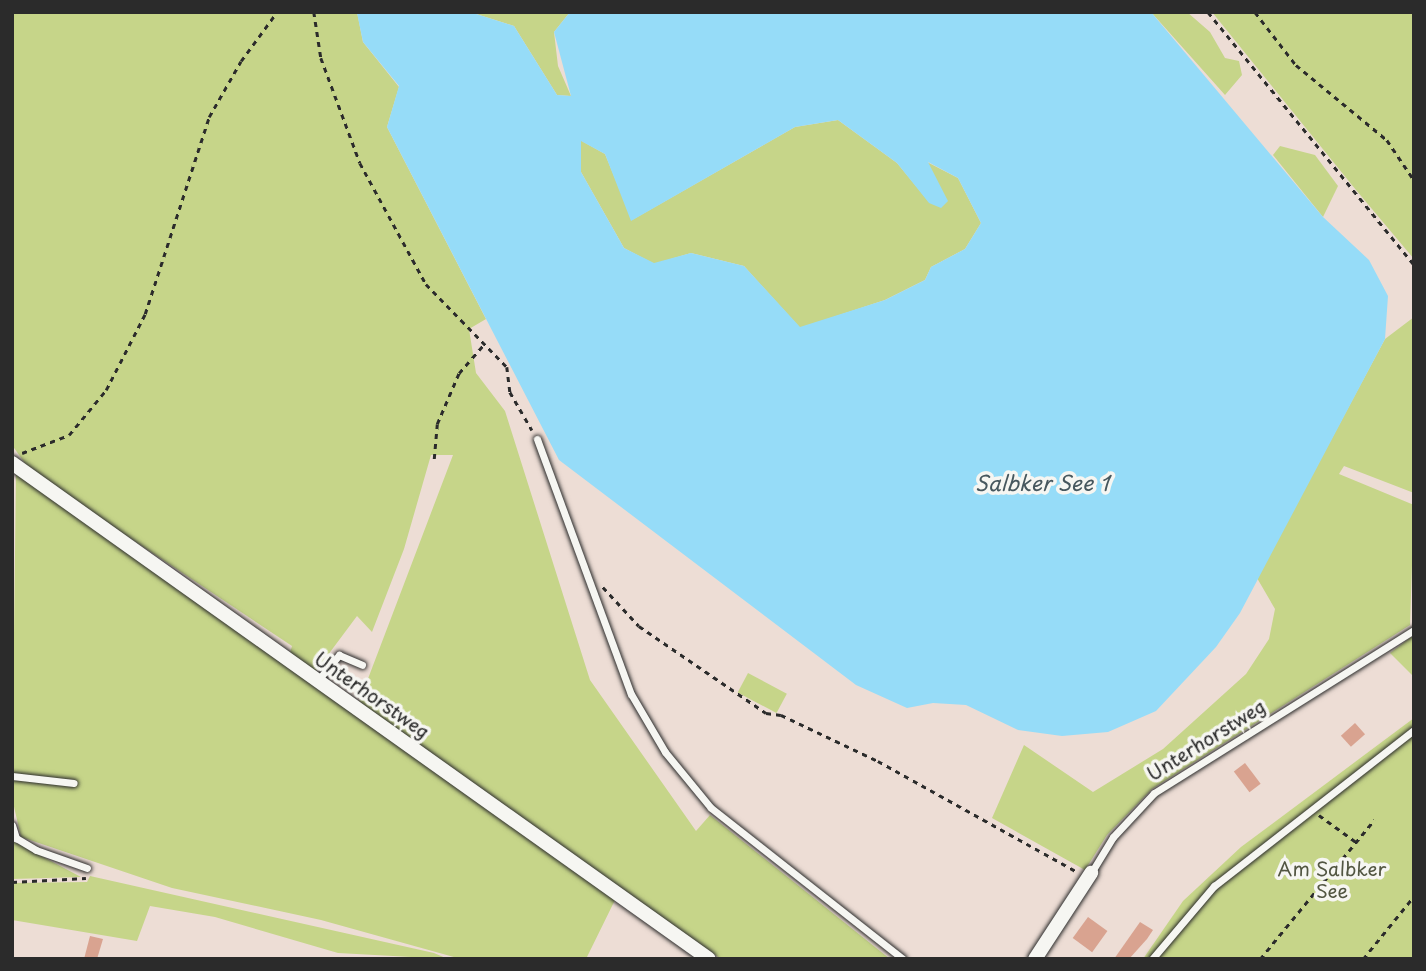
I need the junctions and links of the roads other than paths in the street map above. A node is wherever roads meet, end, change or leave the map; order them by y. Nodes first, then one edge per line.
1 (537, 439) road end
2 (12, 463) edge
3 (1414, 630) edge
4 (362, 665) dead end
5 (318, 681) junction
6 (1414, 730) edge
7 (12, 776) edge
8 (74, 783) dead end
9 (12, 825) edge
10 (87, 868) road end
11 (1089, 875) joint
12 (709, 959) edge
13 (903, 959) edge
14 (1035, 959) edge
15 (1152, 959) edge

1 - 13 lane
2 - 5 street, Unterhorstweg
3 - 11 lane, Unterhorstweg
4 - 5 lane
5 - 12 street, Unterhorstweg
6 - 15 lane
7 - 8 lane
9 - 10 lane
11 - 14 street, Unterhorstweg

